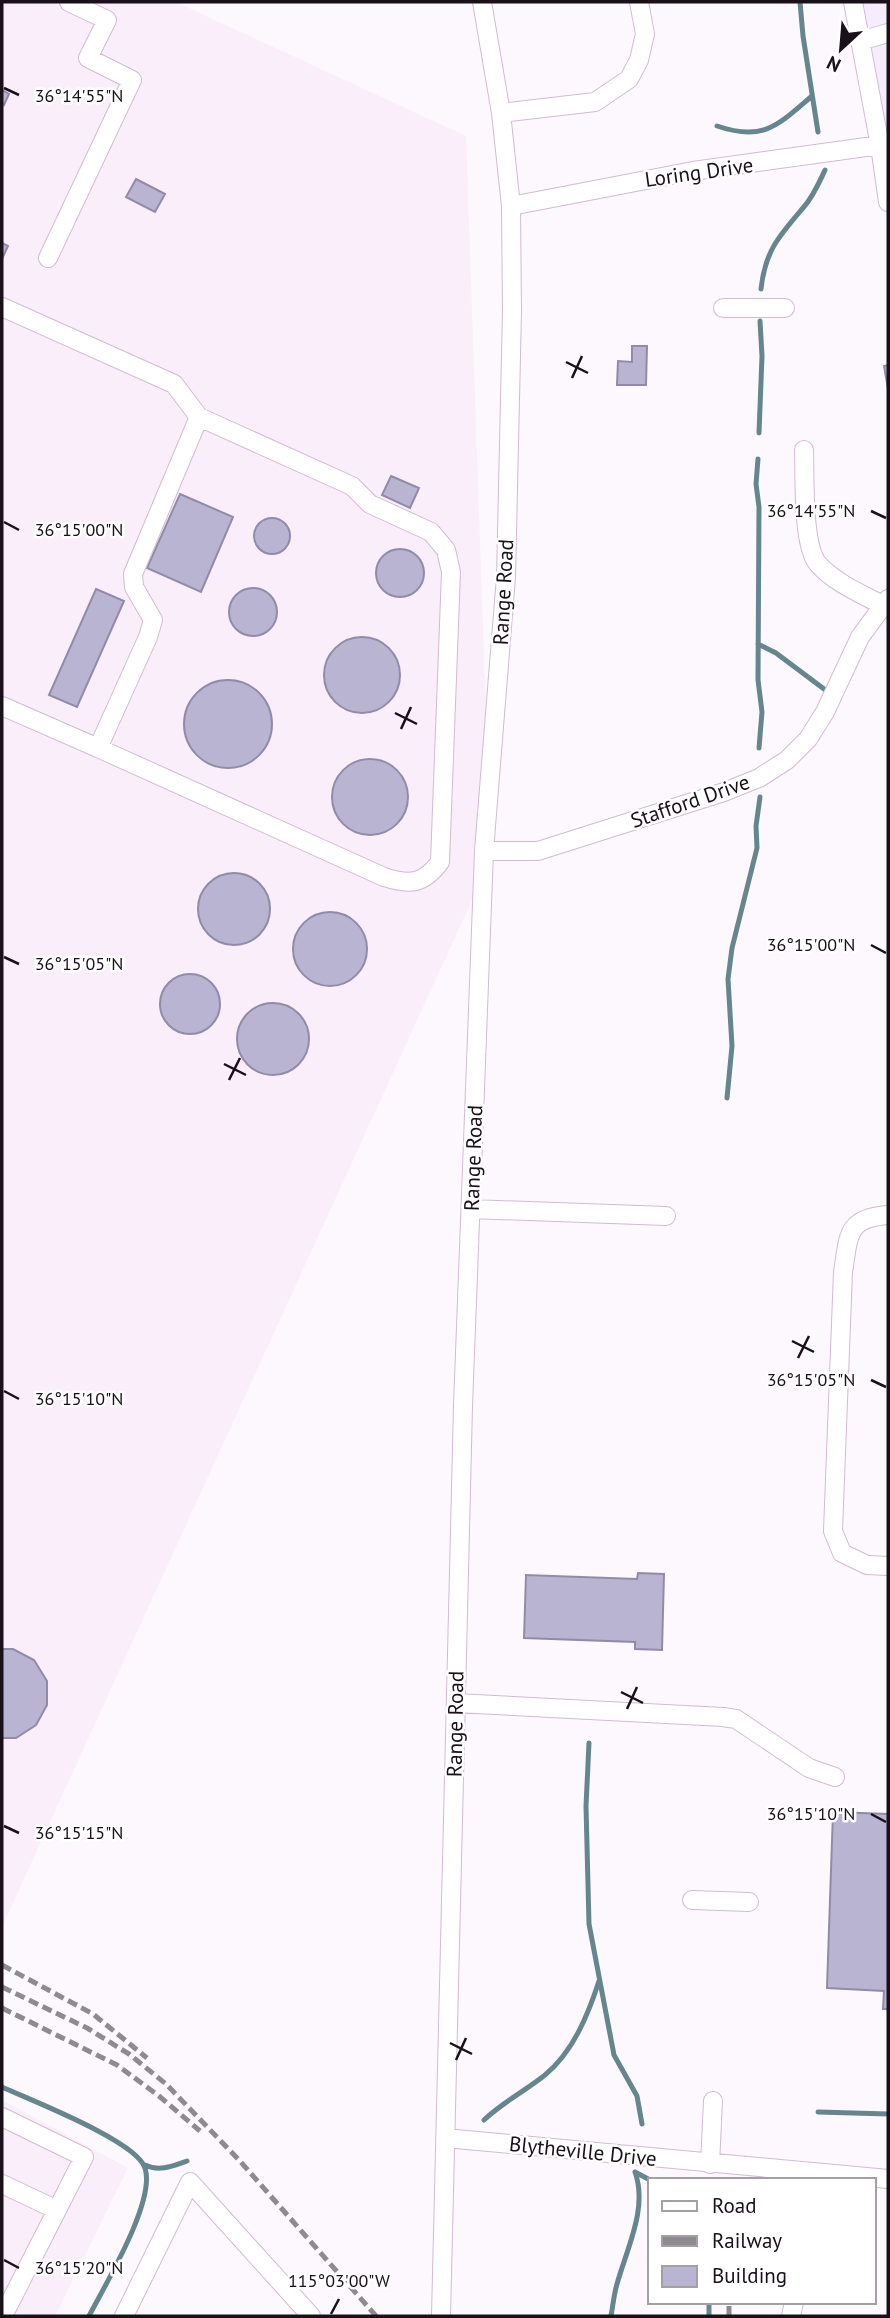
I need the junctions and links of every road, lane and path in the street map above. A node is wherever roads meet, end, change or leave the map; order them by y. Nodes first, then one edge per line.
1 (69, 2) edge
2 (482, 2) edge
3 (639, 2) edge
4 (853, 2) edge
5 (888, 33) edge
6 (860, 41) junction
7 (501, 113) junction
8 (884, 145) edge
9 (888, 202) edge
10 (511, 206) junction
11 (48, 258) dead end
12 (2, 307) edge
13 (723, 308) dead end
14 (785, 308) dead end
15 (199, 416) junction
16 (804, 450) dead end
17 (885, 602) edge
18 (2, 706) edge
19 (98, 748) junction
20 (484, 851) junction
21 (471, 1209) junction
22 (888, 1215) edge
23 (666, 1216) dead end
24 (888, 1566) edge
25 (456, 1703) junction
26 (835, 1777) dead end
27 (692, 1900) dead end
28 (749, 1902) dead end
29 (713, 2101) dead end
30 (2, 2117) edge
31 (445, 2138) junction
32 (710, 2164) junction
33 (888, 2179) edge
34 (2, 2184) edge
35 (57, 2210) junction
36 (3, 2316) edge
37 (124, 2316) edge
38 (311, 2316) edge
39 (441, 2316) edge

1 - 11 street
2 - 7 street, Range Road
3 - 7 street
4 - 6 street
5 - 6 street
6 - 8 street
7 - 10 street, Range Road
8 - 9 street
8 - 10 street, Loring Drive
10 - 20 street, Range Road
12 - 15 street
13 - 14 street
15 - 19 street
15 - 19 street
16 - 17 street
17 - 20 street, Stafford Drive
18 - 19 street
20 - 21 street, Range Road
21 - 23 street
21 - 25 street, Range Road
22 - 24 street
25 - 26 street
25 - 31 street, Range Road
27 - 28 street
29 - 32 street
30 - 35 street
31 - 32 street, Blytheville Drive
31 - 39 street, Range Road
32 - 33 street, Blytheville Drive
34 - 35 street
35 - 36 street
37 - 38 street

